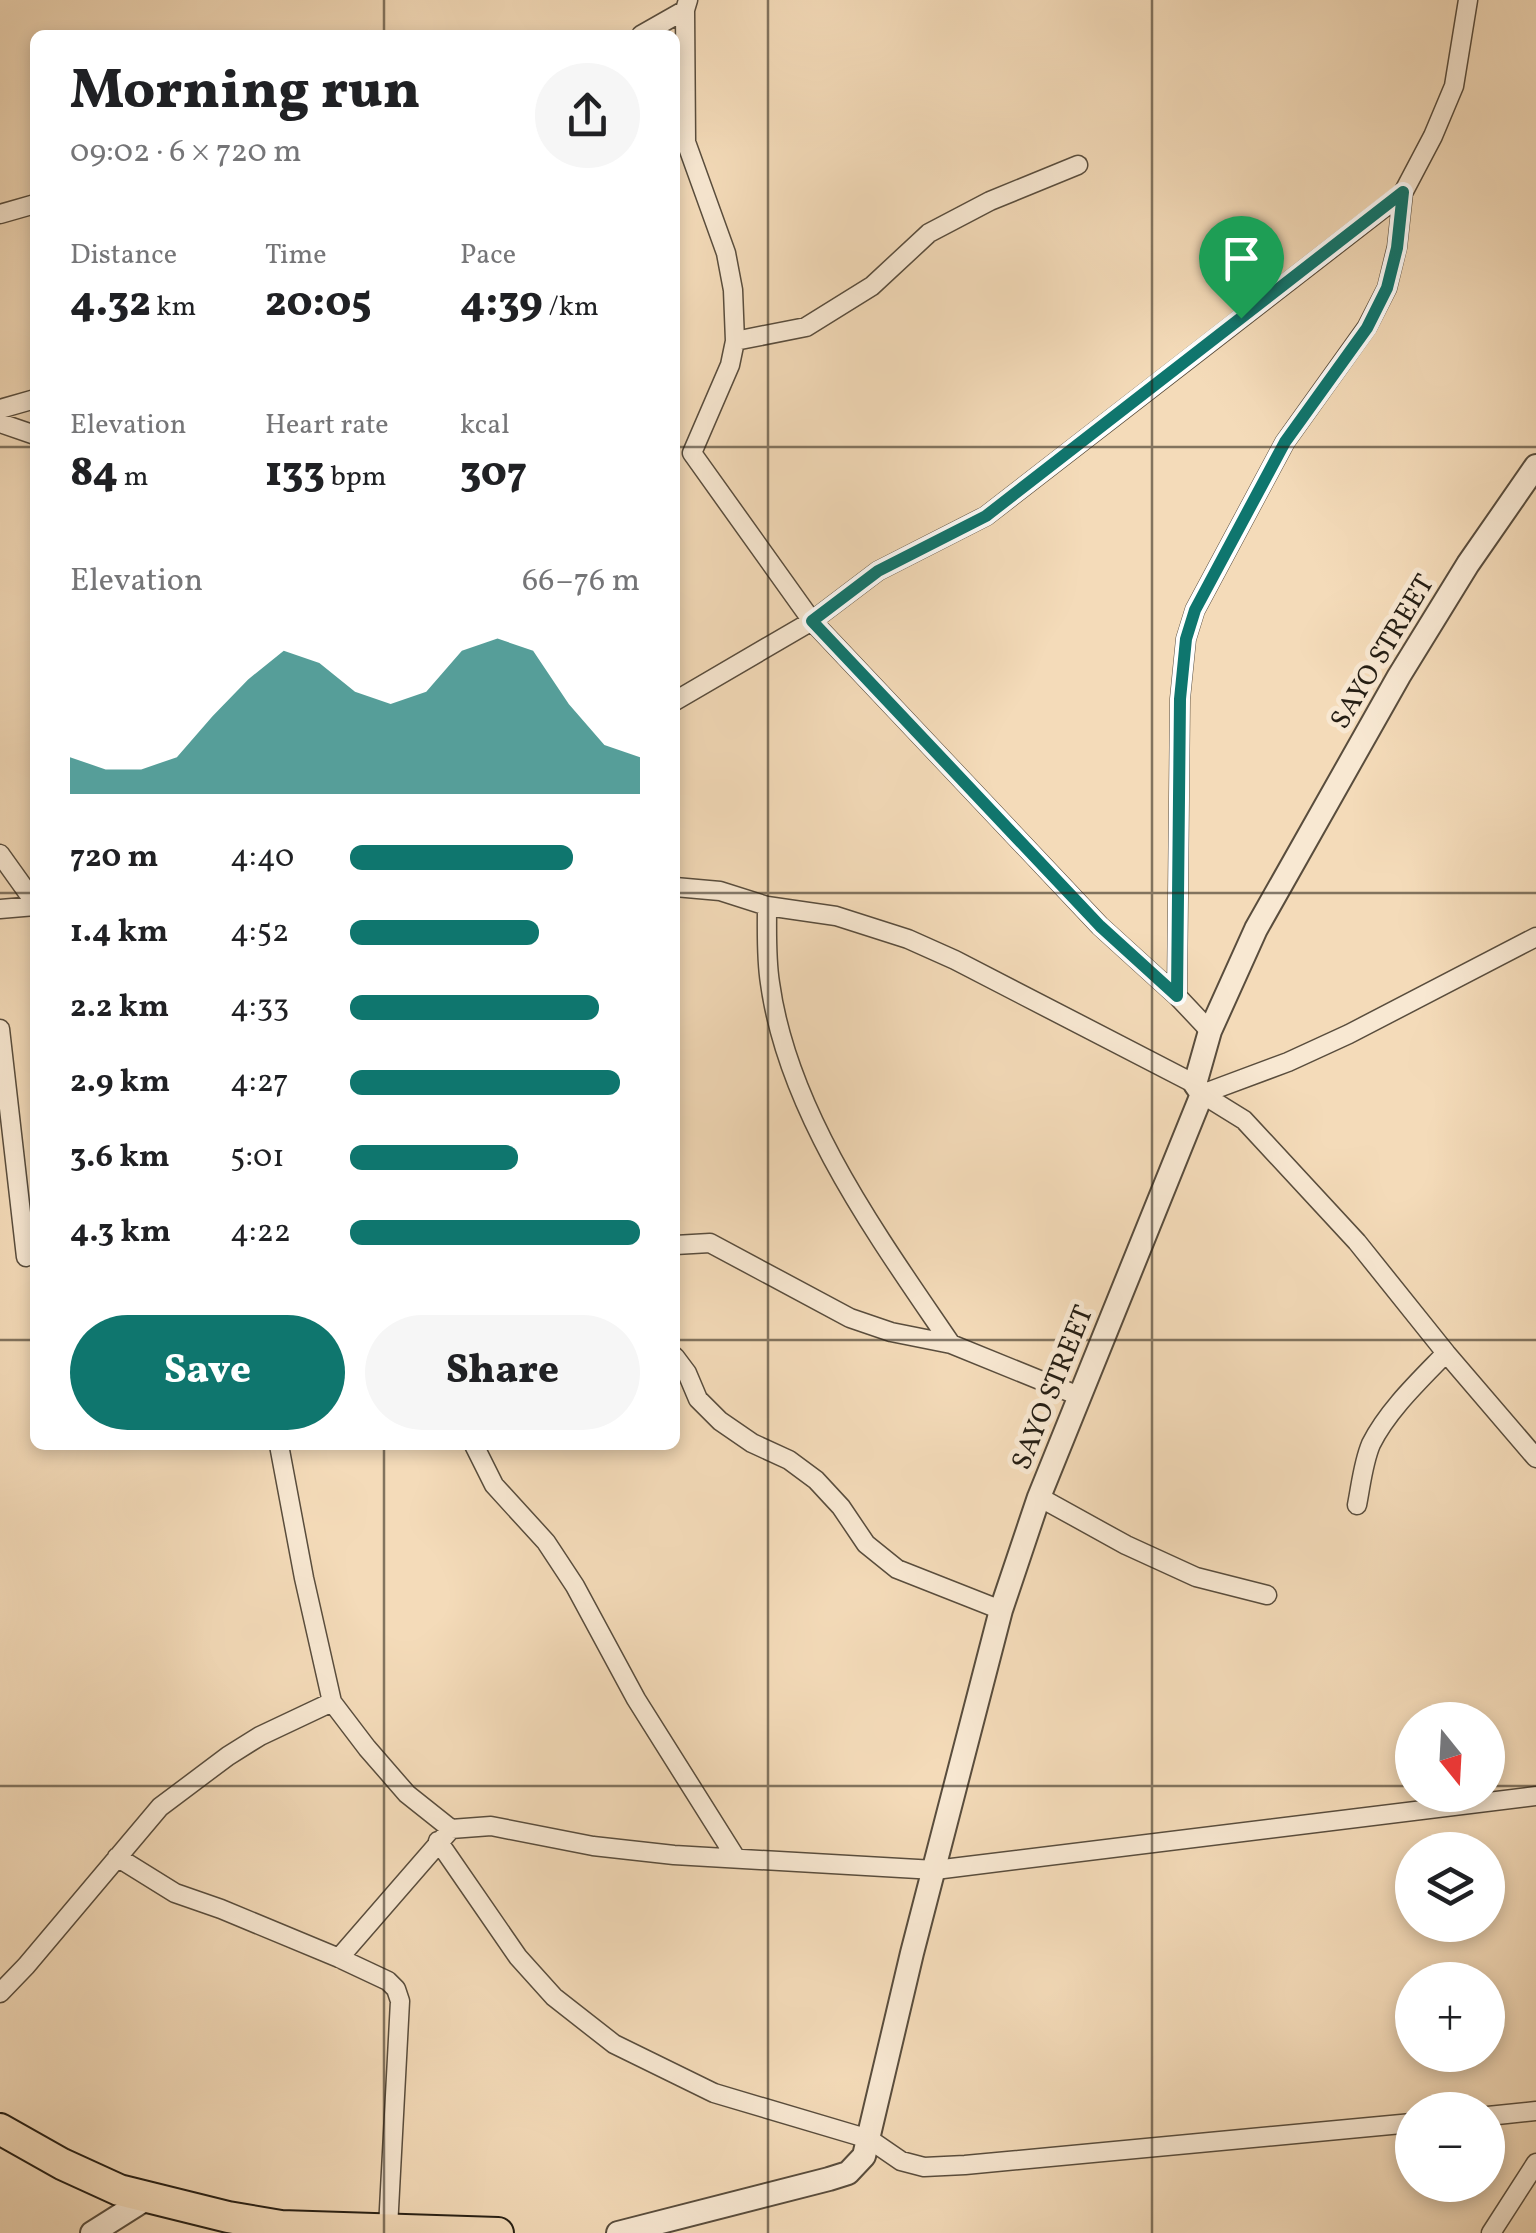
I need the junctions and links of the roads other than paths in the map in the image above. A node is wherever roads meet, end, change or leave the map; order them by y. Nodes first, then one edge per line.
1 (1468, 0) edge
2 (686, 5) edge
3 (648, 30) edge
4 (680, 147) edge
5 (1078, 165) dead end
6 (1403, 192) junction
7 (30, 205) edge
8 (0, 214) edge
9 (736, 341) junction
10 (30, 400) edge
11 (0, 409) edge
12 (0, 423) edge
13 (30, 433) edge
14 (684, 452) edge
15 (1536, 466) edge
16 (812, 621) junction
17 (680, 698) edge
18 (0, 854) edge
19 (680, 887) edge
20 (30, 898) edge
21 (30, 906) edge
22 (767, 906) junction
23 (0, 909) edge
24 (1536, 936) edge
25 (1177, 996) junction
26 (0, 1028) edge
27 (1210, 1030) junction
28 (1199, 1089) junction
29 (680, 1245) edge
30 (26, 1256) dead end
31 (951, 1344) junction
32 (1446, 1353) junction
33 (680, 1364) edge
34 (1079, 1396) junction
35 (280, 1450) edge
36 (476, 1450) edge
37 (1536, 1458) edge
38 (1039, 1497) junction
39 (1357, 1505) dead end
40 (1267, 1595) dead end
41 (1001, 1610) junction
42 (332, 1702) junction
43 (1536, 1796) edge
44 (444, 1835) junction
45 (117, 1856) junction
46 (736, 1858) junction
47 (935, 1870) junction
48 (339, 1958) junction
49 (0, 1993) edge
50 (1536, 2111) edge
51 (1505, 2114) edge
52 (1395, 2125) edge
53 (0, 2129) edge
54 (869, 2140) junction
55 (1536, 2162) edge
56 (149, 2198) junction
57 (388, 2228) junction
58 (96, 2232) edge
59 (498, 2233) edge
60 (618, 2233) edge
61 (1492, 2233) edge

1 - 6 street
2 - 3 street
2 - 4 street
4 - 9 street
5 - 9 street
6 - 16 street
6 - 25 street
7 - 8 street
9 - 14 street
10 - 11 street
12 - 13 street
14 - 16 street
15 - 27 street, SAYO STREET
16 - 17 street
16 - 25 street
18 - 20 street
19 - 22 street
21 - 23 street
22 - 28 street
22 - 31 street
24 - 28 street
25 - 27 street
26 - 30 street
27 - 28 street, SAYO STREET
28 - 32 street
28 - 34 street, SAYO STREET
29 - 31 street
31 - 34 street
32 - 37 street
32 - 39 street
33 - 41 street
34 - 38 street, SAYO STREET
35 - 42 street
36 - 46 street
38 - 40 street
38 - 41 street, SAYO STREET
41 - 47 street, SAYO STREET
42 - 44 street
42 - 45 street
43 - 47 street
44 - 46 street
44 - 48 street
44 - 54 street
45 - 48 street
45 - 49 street
46 - 47 street
47 - 54 street, SAYO STREET
48 - 57 street
50 - 51 street
52 - 54 street
53 - 56 main road
54 - 60 street
55 - 61 street
56 - 57 main road
56 - 58 street
57 - 59 main road

